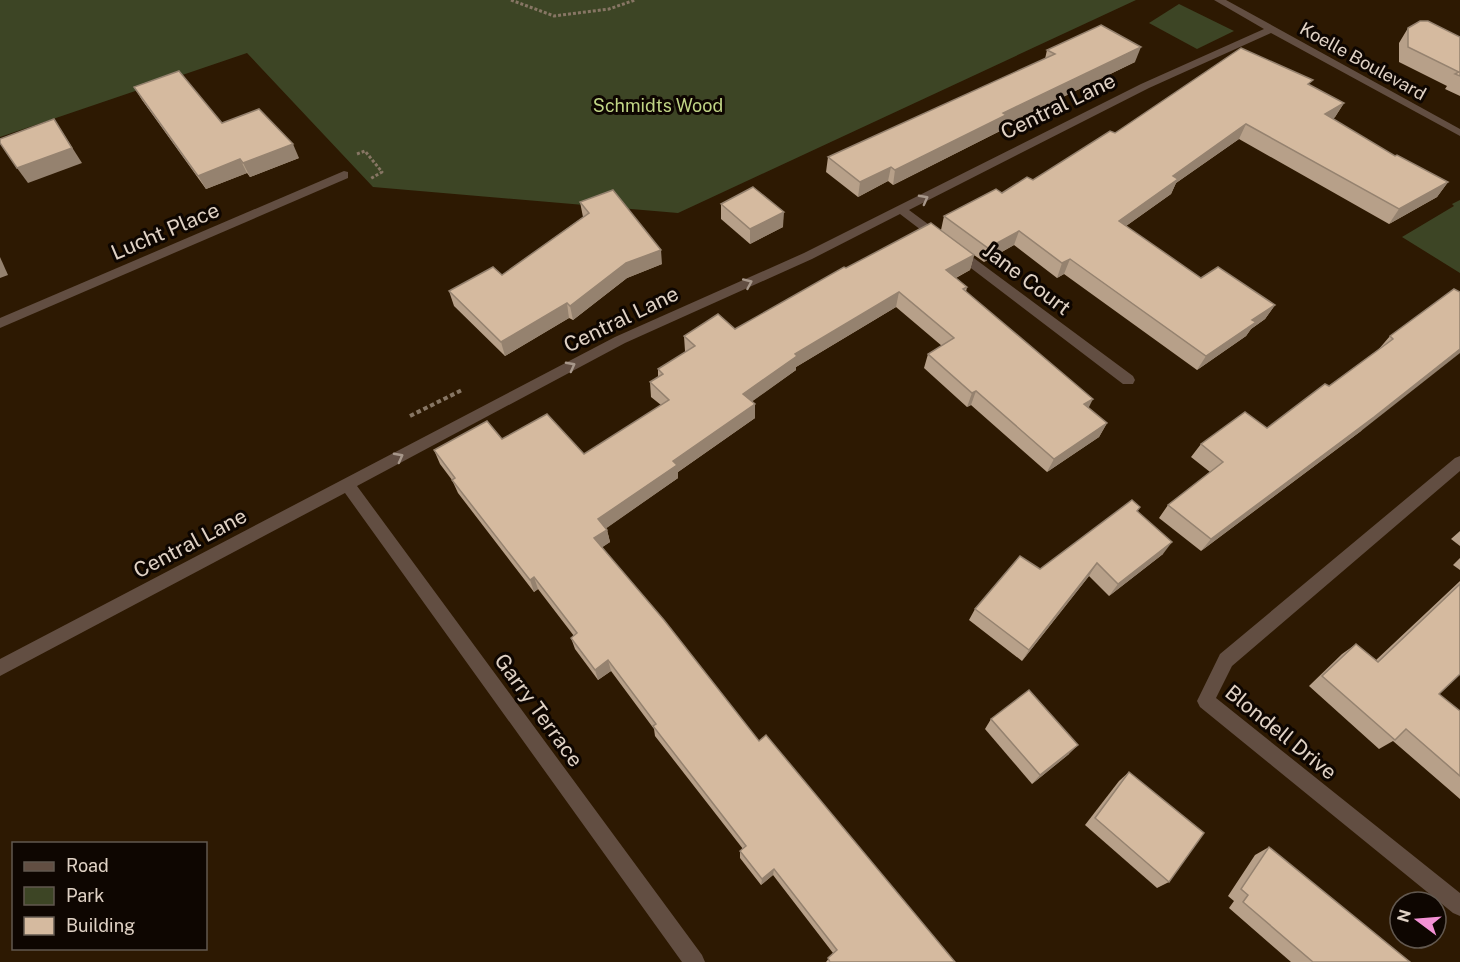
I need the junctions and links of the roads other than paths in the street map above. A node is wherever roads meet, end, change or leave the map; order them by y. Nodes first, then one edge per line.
1 (1219, 0) edge
2 (1272, 29) junction
3 (1460, 132) edge
4 (344, 175) dead end
5 (902, 210) junction
6 (0, 323) edge
7 (1128, 380) dead end
8 (1460, 462) edge
9 (347, 484) junction
10 (0, 668) edge
11 (1460, 906) edge
12 (695, 962) edge

1 - 2 street, Koelle Boulevard
2 - 3 street, Koelle Boulevard
5 -> 2 street, Central Lane
4 - 6 street, Lucht Place
5 - 7 street, Jane Court
9 -> 5 street, Central Lane
8 - 11 street, Blondell Drive
9 - 10 street, Central Lane
9 - 12 street, Garry Terrace

